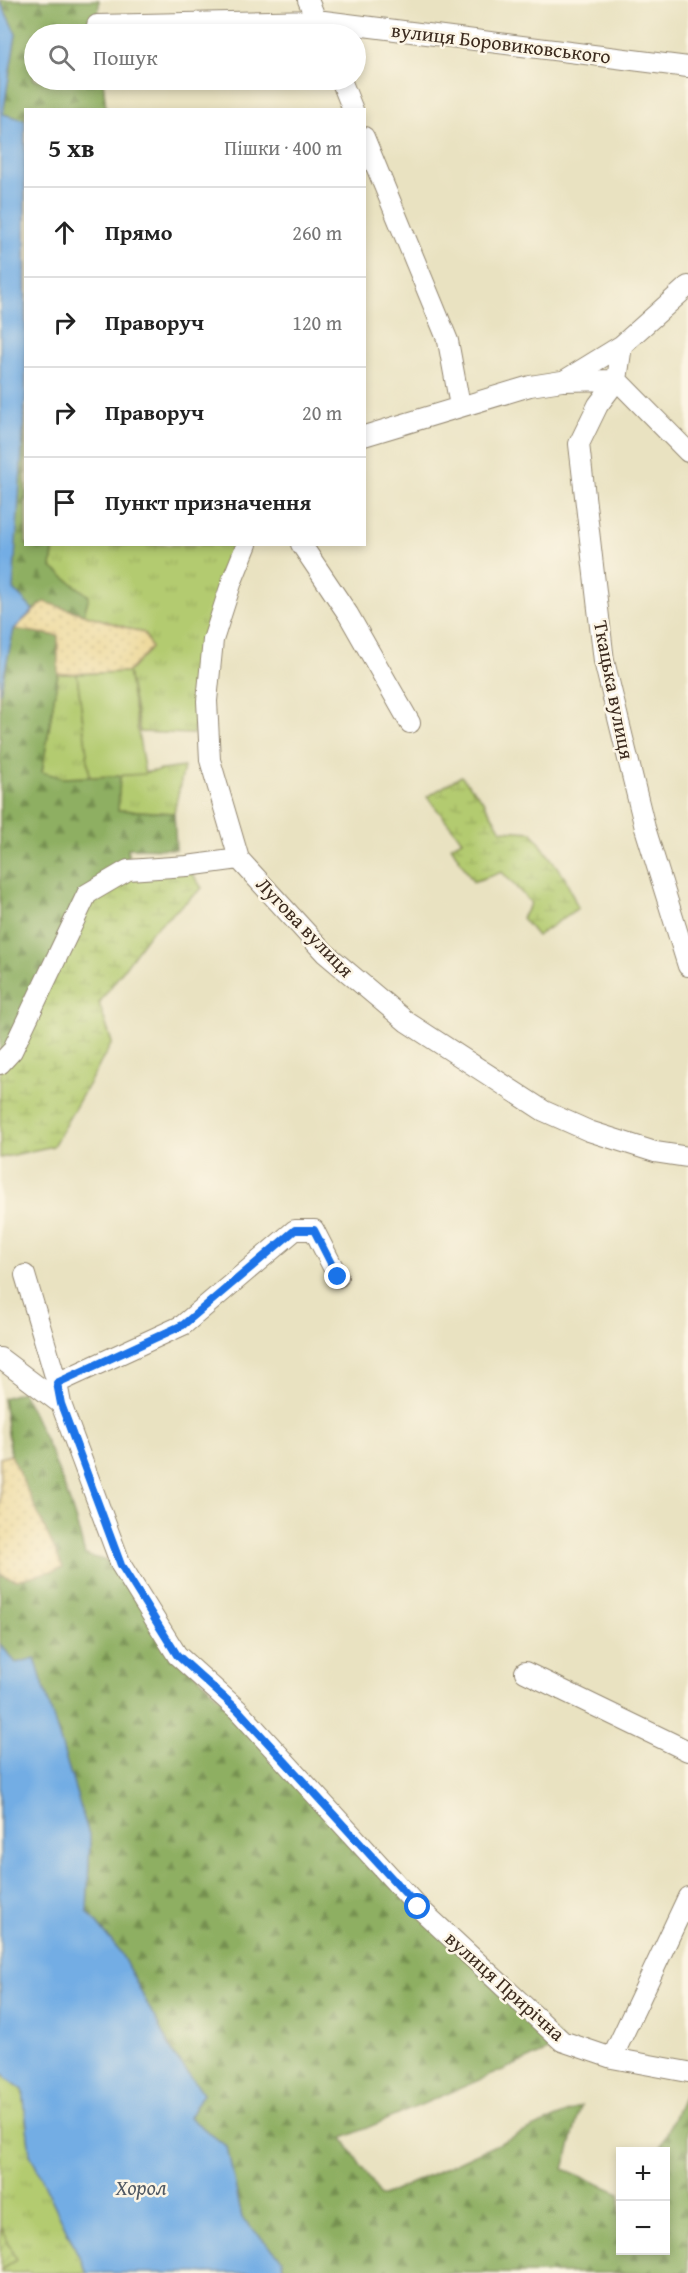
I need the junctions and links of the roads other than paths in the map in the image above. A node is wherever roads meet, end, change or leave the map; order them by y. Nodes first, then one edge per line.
1 (308, 0) edge
2 (319, 24) edge
3 (366, 32) edge
4 (688, 67) edge
5 (345, 90) edge
6 (352, 108) edge
7 (366, 142) edge
8 (688, 286) edge
9 (622, 345) junction
10 (617, 380) junction
11 (562, 381) junction
12 (460, 406) junction
13 (366, 435) edge
14 (688, 452) edge
15 (247, 546) edge
16 (302, 546) edge
17 (410, 723) dead end
18 (240, 859) junction
19 (688, 966) edge
20 (0, 1064) edge
21 (685, 1151) edge
22 (25, 1275) dead end
23 (338, 1277) dead end
24 (0, 1358) edge
25 (57, 1383) junction
26 (61, 1404) junction
27 (525, 1672) dead end
28 (688, 1751) edge
29 (688, 1897) edge
30 (612, 2058) junction
31 (688, 2072) edge

1 - 2 street
3 - 4 street, вулиця Боровиковського
5 - 6 street
7 - 12 street
8 - 9 street
9 - 10 street, Ткацька вулиця
9 - 11 street
10 - 11 street
10 - 14 street
10 - 19 street, Ткацька вулиця
11 - 12 street
12 - 13 street
15 - 18 street, Лугова вулиця
16 - 17 street
18 - 20 street
18 - 21 street, Лугова вулиця
22 - 25 street, вулиця Прирічна
23 - 25 street
24 - 26 street
25 - 26 street, вулиця Прирічна
26 - 30 street, вулиця Прирічна
27 - 28 street
29 - 30 street
30 - 31 street, вулиця Прирічна

